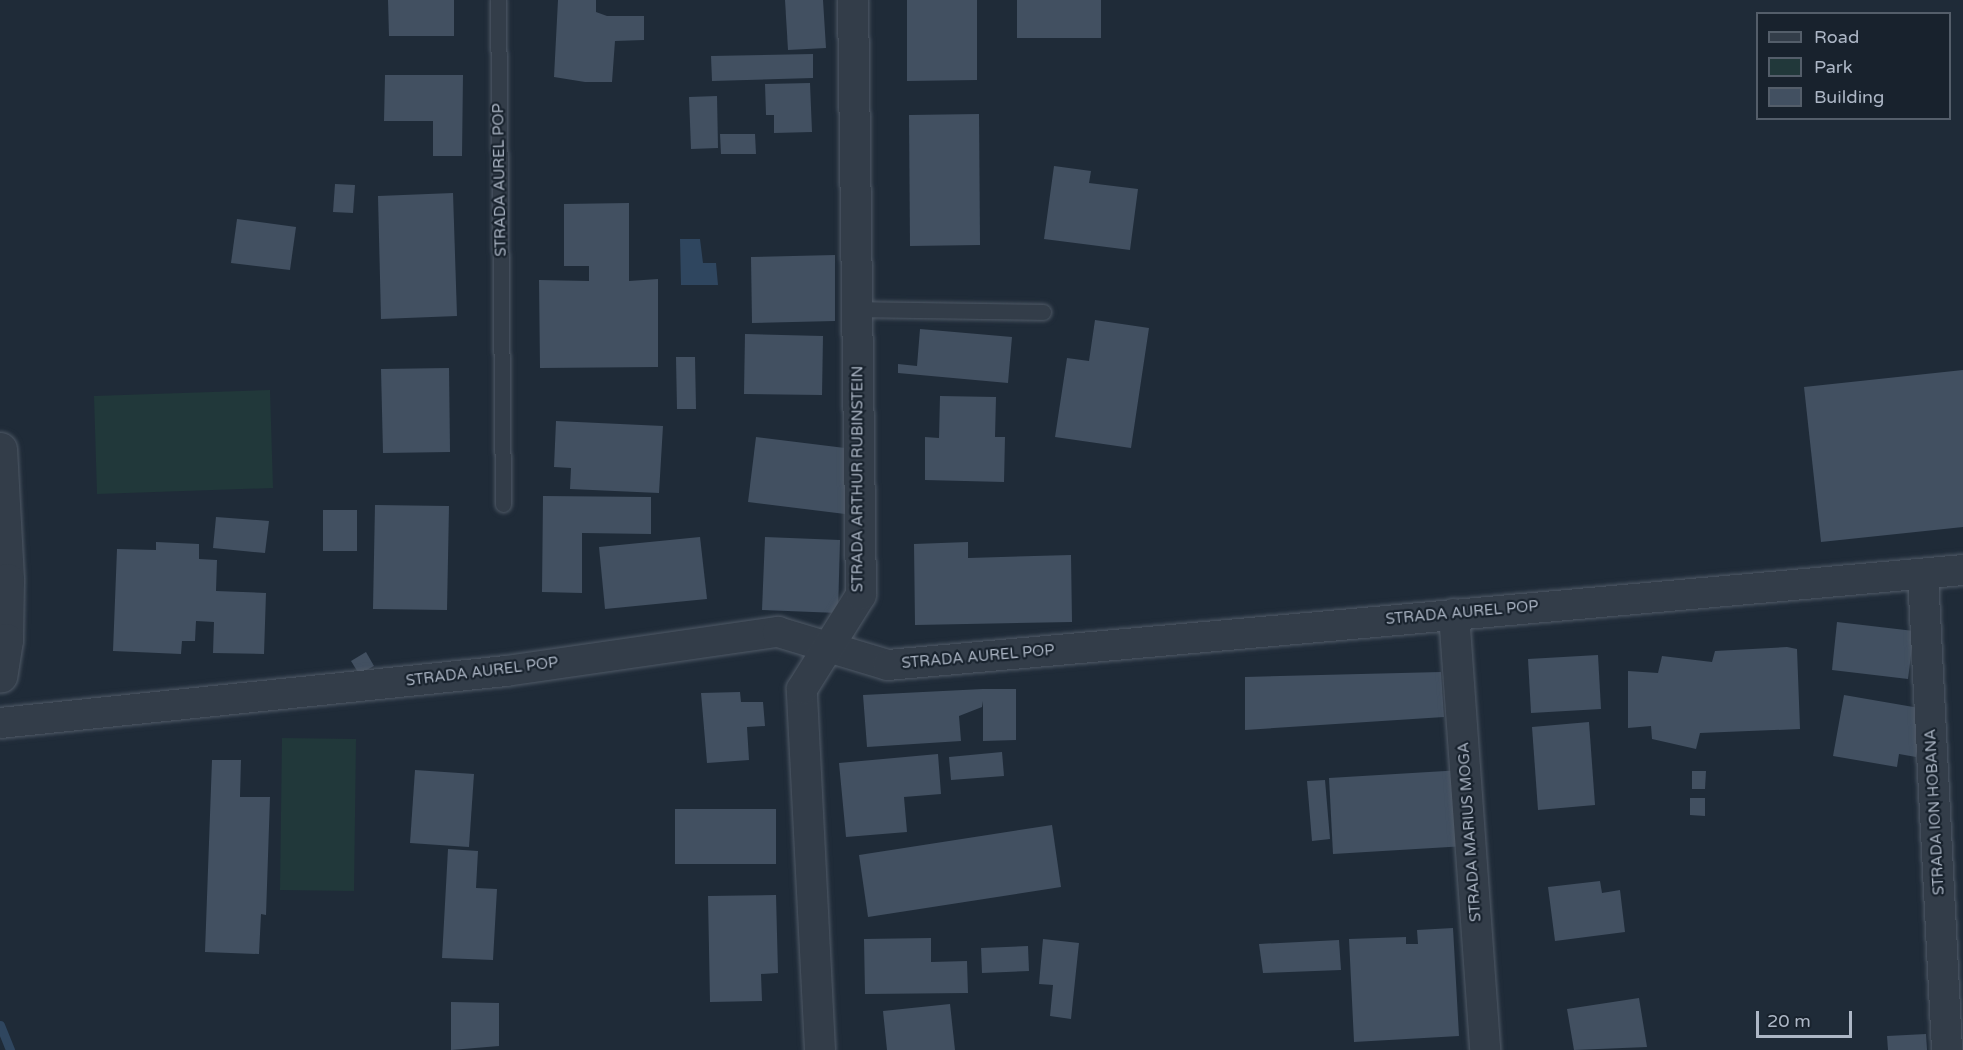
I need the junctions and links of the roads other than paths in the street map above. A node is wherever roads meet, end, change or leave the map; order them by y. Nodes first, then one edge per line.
1 (498, 0) edge
2 (853, 0) edge
3 (857, 309) junction
4 (1042, 312) dead end
5 (0, 449) edge
6 (503, 504) dead end
7 (1963, 570) edge
8 (1923, 575) junction
9 (1454, 614) junction
10 (829, 646) junction
11 (0, 676) edge
12 (0, 723) edge
13 (820, 1050) edge
14 (1485, 1050) edge
15 (1947, 1050) edge

1 - 6 lane, STRADA AUREL POP
2 - 3 street, STRADA ARTHUR RUBINSTEIN
3 - 4 lane
3 - 10 street, STRADA ARTHUR RUBINSTEIN
5 - 11 street
7 - 8 street, STRADA AUREL POP
8 - 9 street, STRADA AUREL POP
8 - 15 street, STRADA ION HOBANA
9 - 10 street, STRADA AUREL POP
9 - 14 street, STRADA MARIUS MOGA
10 - 12 street, STRADA AUREL POP
10 - 13 street, STRADA ARTHUR RUBINSTEIN

